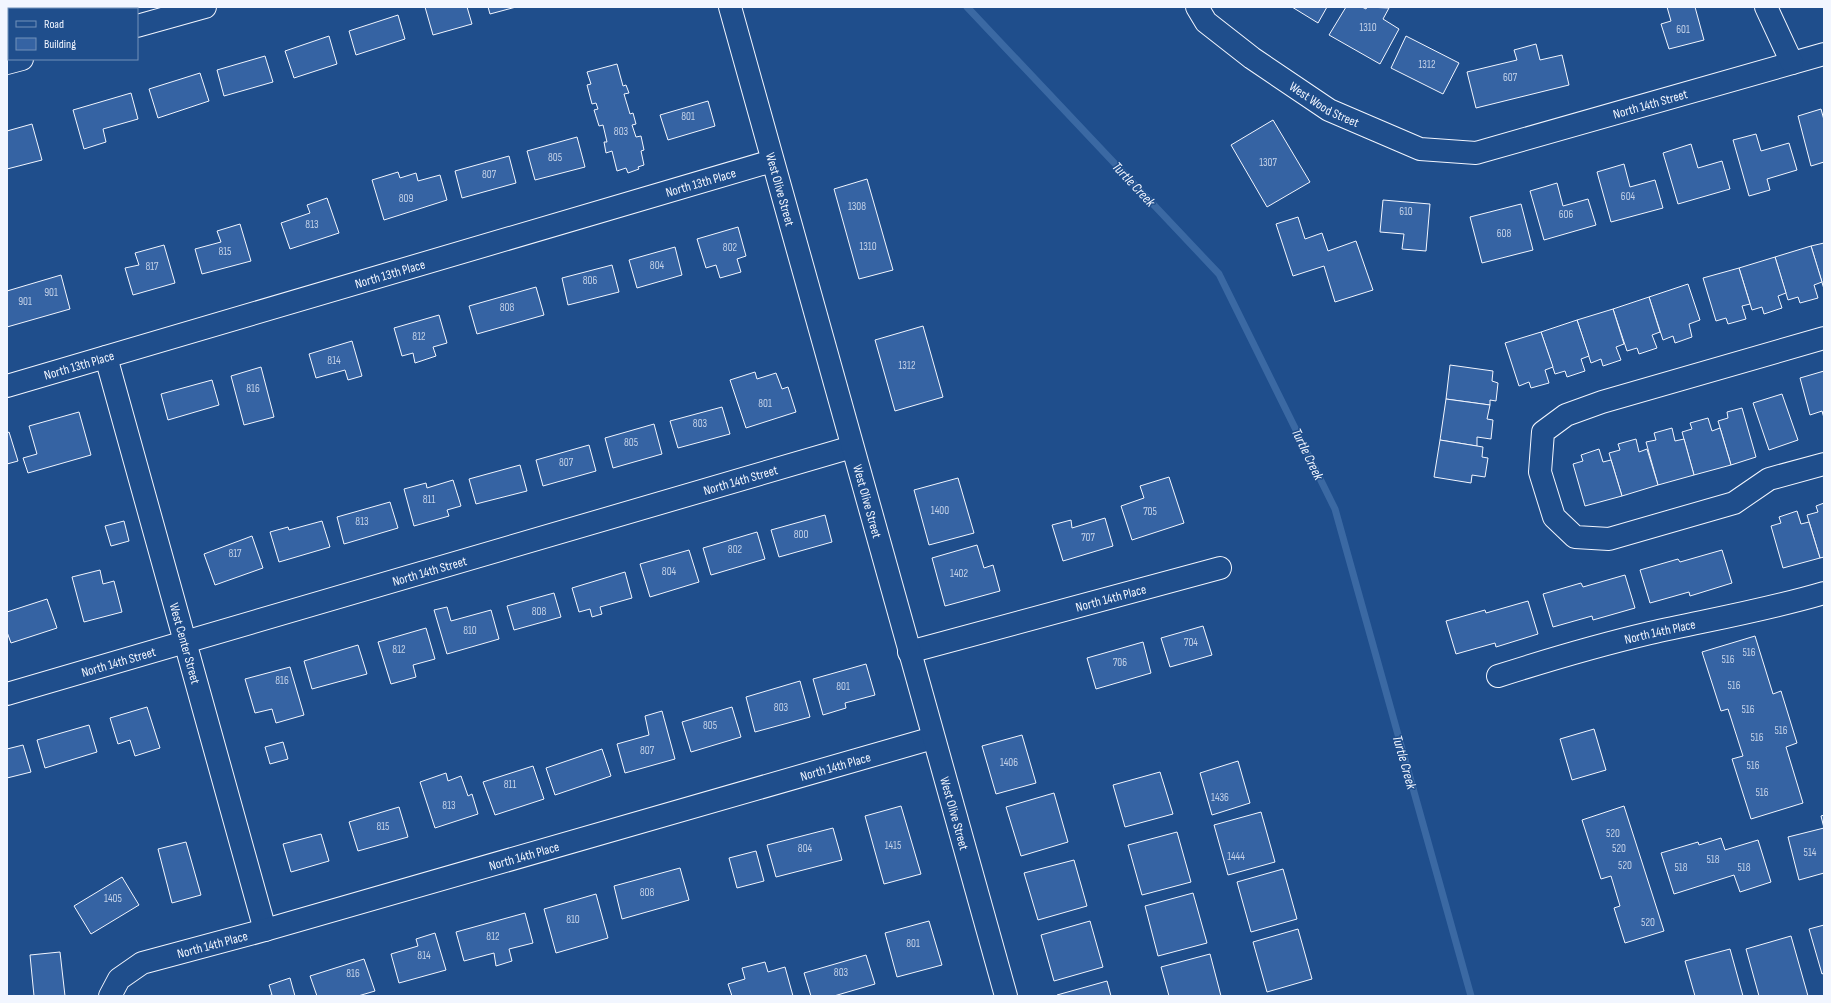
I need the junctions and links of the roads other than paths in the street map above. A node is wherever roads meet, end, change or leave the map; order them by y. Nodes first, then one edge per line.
1 (205, 7) edge
2 (730, 7) edge
3 (1197, 7) edge
4 (1766, 7) edge
5 (138, 26) edge
6 (1824, 54) edge
7 (18, 60) edge
8 (7, 63) edge
9 (1792, 63) junction
10 (1476, 153) joint
11 (772, 161) junction
12 (1824, 338) edge
13 (106, 357) junction
14 (7, 386) edge
15 (852, 447) junction
16 (1824, 464) edge
17 (1220, 568) dead end
18 (1824, 593) edge
19 (185, 643) junction
20 (909, 652) junction
21 (1498, 676) dead end
22 (7, 694) edge
23 (933, 738) junction
24 (265, 930) junction
25 (114, 988) edge
26 (1006, 996) edge

1 - 5 street
2 - 11 street, West Olive Street
3 - 10 street, West Wood Street
4 - 9 street
6 - 9 street, North 14th Street
7 - 8 street
9 - 10 street, North 14th Street
11 - 13 street, North 13th Place
11 - 15 street, West Olive Street
12 - 16 street
13 - 14 street, North 13th Place
13 - 19 street, West Center Street
15 - 19 street, North 14th Street
15 - 20 street, West Olive Street
17 - 20 street, North 14th Place
18 - 21 street, North 14th Place
19 - 22 street, North 14th Street
19 - 24 street, West Center Street
20 - 23 street, West Olive Street
23 - 24 street, North 14th Place
23 - 26 street, West Olive Street
24 - 25 street, North 14th Place

